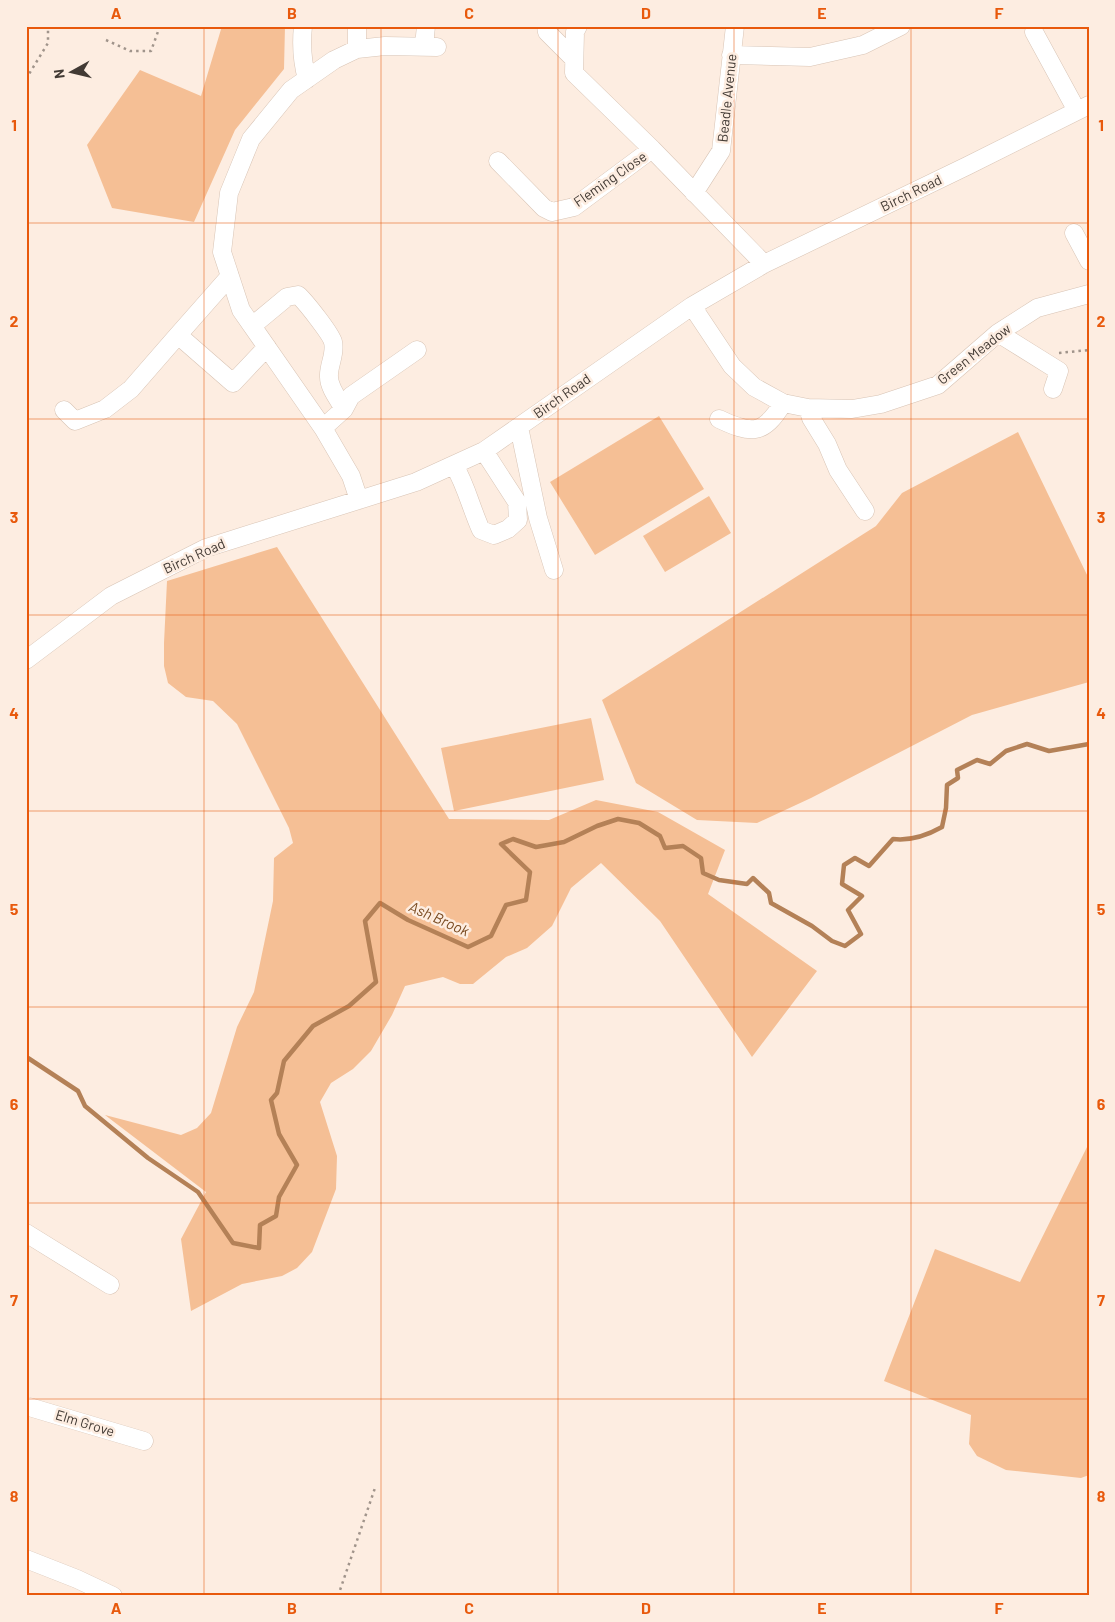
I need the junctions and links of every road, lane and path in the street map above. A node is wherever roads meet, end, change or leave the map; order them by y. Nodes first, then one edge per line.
1 (48, 26) edge
2 (160, 26) edge
3 (303, 26) edge
4 (357, 26) edge
5 (426, 26) edge
6 (546, 26) edge
7 (578, 26) edge
8 (735, 26) edge
9 (901, 26) edge
10 (1034, 32) dead end
11 (106, 40) dead end
12 (356, 49) junction
13 (731, 55) junction
14 (574, 66) junction
15 (26, 79) edge
16 (307, 79) junction
17 (1083, 108) edge
18 (652, 149) junction
19 (498, 161) dead end
20 (694, 193) junction
21 (1074, 233) dead end
22 (1089, 261) edge
23 (764, 264) junction
24 (230, 276) junction
25 (1089, 294) edge
26 (692, 306) junction
27 (252, 326) junction
28 (998, 333) junction
29 (178, 334) junction
30 (267, 347) junction
31 (417, 350) dead end
32 (1053, 389) dead end
33 (783, 402) junction
34 (808, 408) junction
35 (344, 409) junction
36 (64, 410) dead end
37 (720, 419) dead end
38 (518, 427) junction
39 (323, 428) junction
40 (484, 451) junction
41 (454, 465) junction
42 (359, 500) junction
43 (864, 511) dead end
44 (518, 520) junction
45 (542, 529) junction
46 (554, 570) dead end
47 (26, 660) edge
48 (26, 1232) edge
49 (110, 1285) dead end
50 (26, 1406) edge
51 (144, 1440) dead end
52 (375, 1488) dead end
53 (26, 1559) edge
54 (113, 1596) edge
55 (338, 1596) edge

1 - 15 path
2 - 11 path
3 - 16 street
4 - 12 street
5 - 12 street
6 - 14 street
7 - 14 street
8 - 13 street, Beadle Avenue
9 - 13 street
10 - 17 street
12 - 16 street
13 - 20 street, Beadle Avenue
14 - 18 street
16 - 24 street
17 - 23 street, Birch Road
18 - 19 street, Fleming Close
18 - 20 street
20 - 23 street
21 - 22 street
23 - 26 street, Birch Road
24 - 27 street
24 - 29 street
25 - 28 street, Green Meadow
26 - 33 street, Green Meadow
26 - 38 street, Birch Road
27 - 30 street
27 - 35 street
28 - 32 street
28 - 34 street, Green Meadow
29 - 30 street
29 - 36 street
30 - 39 street
31 - 35 street
33 - 34 street, Green Meadow
33 - 37 street
34 - 43 street
35 - 39 street
38 - 40 street, Birch Road
38 - 45 street
39 - 42 street
40 - 41 street, Birch Road
40 - 44 street
41 - 42 street, Birch Road
41 - 44 street
42 - 47 street, Birch Road
44 - 45 street
45 - 46 street
48 - 49 street
50 - 51 street, Elm Grove
52 - 55 path
53 - 54 street

